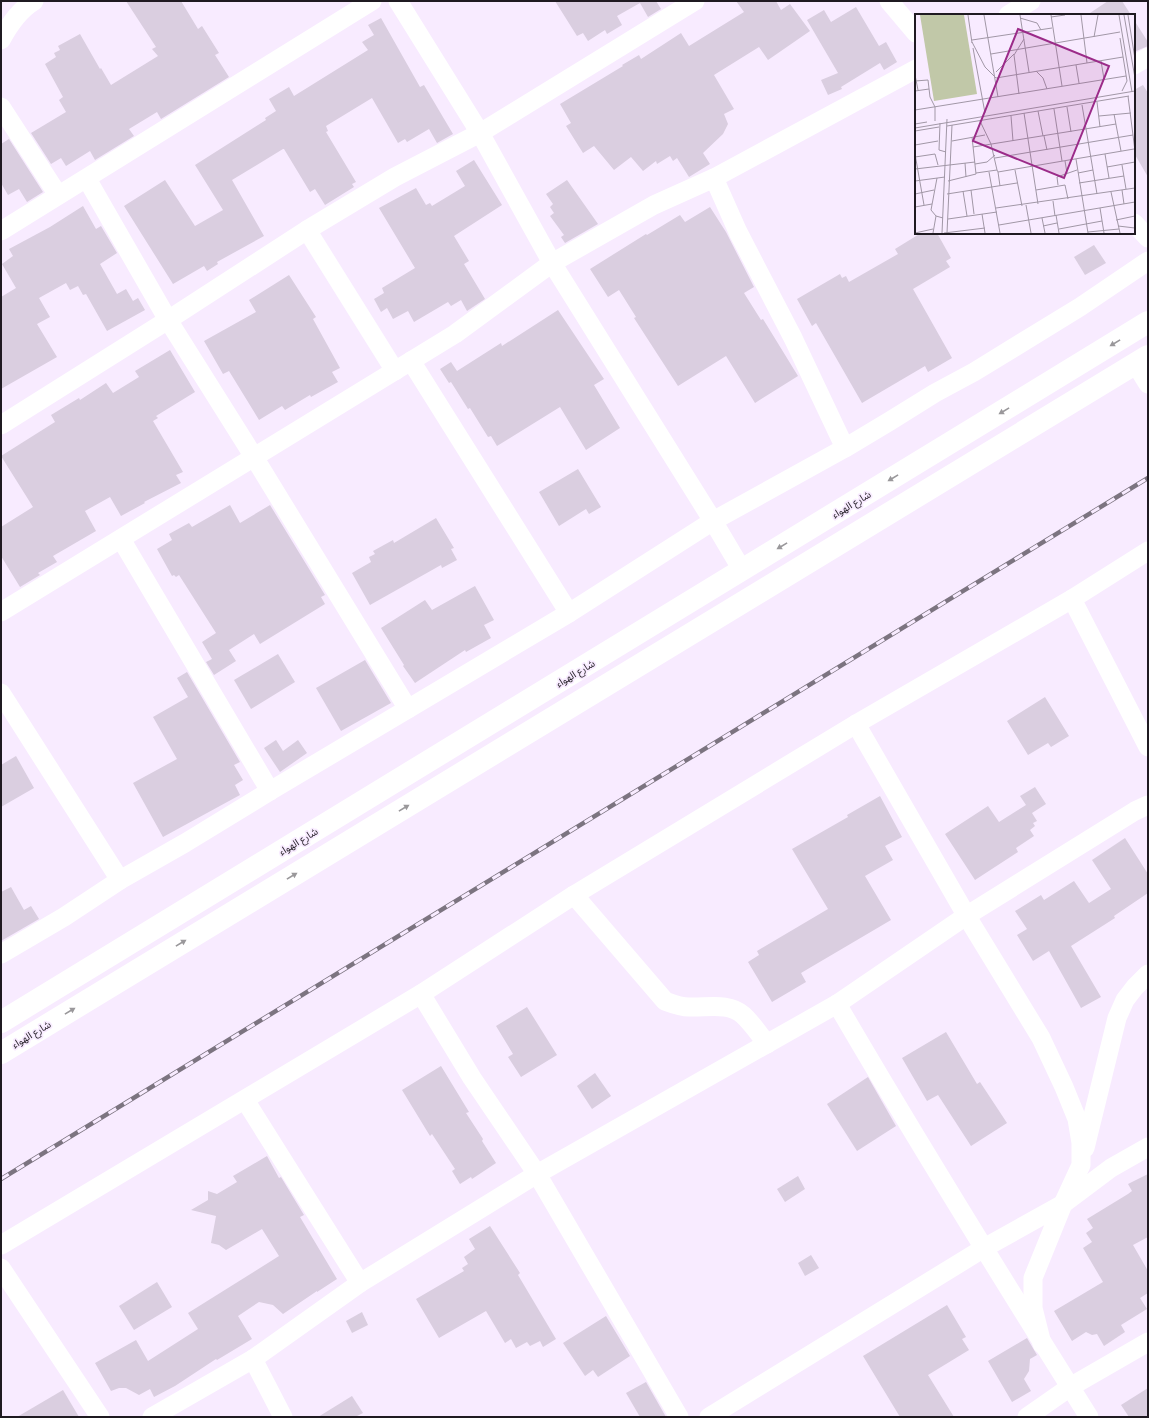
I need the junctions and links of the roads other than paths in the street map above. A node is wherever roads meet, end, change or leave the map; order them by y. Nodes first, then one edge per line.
1 (34, 1) edge
2 (372, 1) edge
3 (398, 1) edge
4 (695, 1) edge
5 (889, 1) edge
6 (1031, 1) edge
7 (1010, 14) edge
8 (915, 32) edge
9 (1, 40) edge
10 (1148, 57) edge
11 (1135, 64) edge
12 (915, 70) edge
13 (1, 107) edge
14 (480, 133) junction
15 (714, 178) junction
16 (87, 179) junction
17 (58, 195) junction
18 (1135, 224) edge
19 (307, 230) junction
20 (1, 231) edge
21 (1148, 238) edge
22 (1148, 261) edge
23 (552, 263) junction
24 (168, 320) junction
25 (1148, 322) edge
26 (1142, 360) edge
27 (411, 361) junction
28 (395, 371) junction
29 (1148, 384) edge
30 (1, 425) edge
31 (845, 448) junction
32 (254, 457) junction
33 (713, 521) junction
34 (121, 540) junction
35 (1148, 551) edge
36 (742, 570) junction
37 (1072, 599) junction
38 (1, 612) edge
39 (569, 613) junction
40 (1, 693) edge
41 (408, 709) junction
42 (856, 724) junction
43 (1148, 747) edge
44 (270, 791) junction
45 (1148, 805) edge
46 (120, 880) junction
47 (574, 895) junction
48 (966, 916) junction
49 (1, 954) edge
50 (1148, 974) edge
51 (421, 994) junction
52 (837, 1004) junction
53 (1, 1022) edge
54 (767, 1044) junction
55 (1, 1053) edge
56 (245, 1100) junction
57 (1148, 1147) edge
58 (1081, 1165) junction
59 (537, 1174) junction
60 (1063, 1204) junction
61 (1, 1245) edge
62 (984, 1248) junction
63 (1, 1268) edge
64 (360, 1283) junction
65 (1148, 1342) edge
66 (1042, 1344) junction
67 (253, 1359) junction
68 (1070, 1387) junction
69 (100, 1417) edge
70 (152, 1417) edge
71 (283, 1417) edge
72 (679, 1417) edge
73 (709, 1417) edge
74 (1026, 1417) edge
75 (1089, 1417) edge

1 - 9 street
2 - 16 street
3 - 14 street
4 - 14 street
5 - 8 street
6 - 7 street
10 - 11 street
12 - 15 street
13 - 17 street
14 - 19 street
14 - 23 street
15 - 23 street
15 - 31 street
16 - 17 street
16 - 24 street
17 - 20 street
18 - 21 street
19 - 24 street
19 - 28 street
22 - 31 street
23 - 27 street
23 - 33 street
24 - 30 street
24 - 32 street
25 -> 36 highway, شارع الهواء
26 - 29 street
55 -> 26 highway, شارع الهواء
27 - 28 street
27 - 39 street
28 - 32 street
31 - 33 street
32 - 34 street
32 - 41 street
33 - 36 street
33 - 39 street
34 - 38 street
34 - 44 street
35 - 37 street
36 - 53 highway, شارع الهواء
37 - 42 street
37 - 43 street
39 - 41 street
40 - 46 street
41 - 44 street
42 - 47 street
42 - 48 street
44 - 46 street
45 - 48 street
46 - 49 street
47 - 51 street
47 - 54 street
48 - 52 street
48 - 58 street
50 - 58 street
51 - 56 street
51 - 59 street
52 - 54 street
52 - 62 street
54 - 59 street
56 - 61 street
56 - 64 street
57 - 60 street
58 - 60 street
59 - 64 street
59 - 72 street
60 - 62 street
60 - 66 street
62 - 66 street
62 - 73 street
63 - 69 street
64 - 67 street
65 - 68 street
66 - 68 street
67 - 70 street
67 - 71 street
68 - 74 street
68 - 75 street

